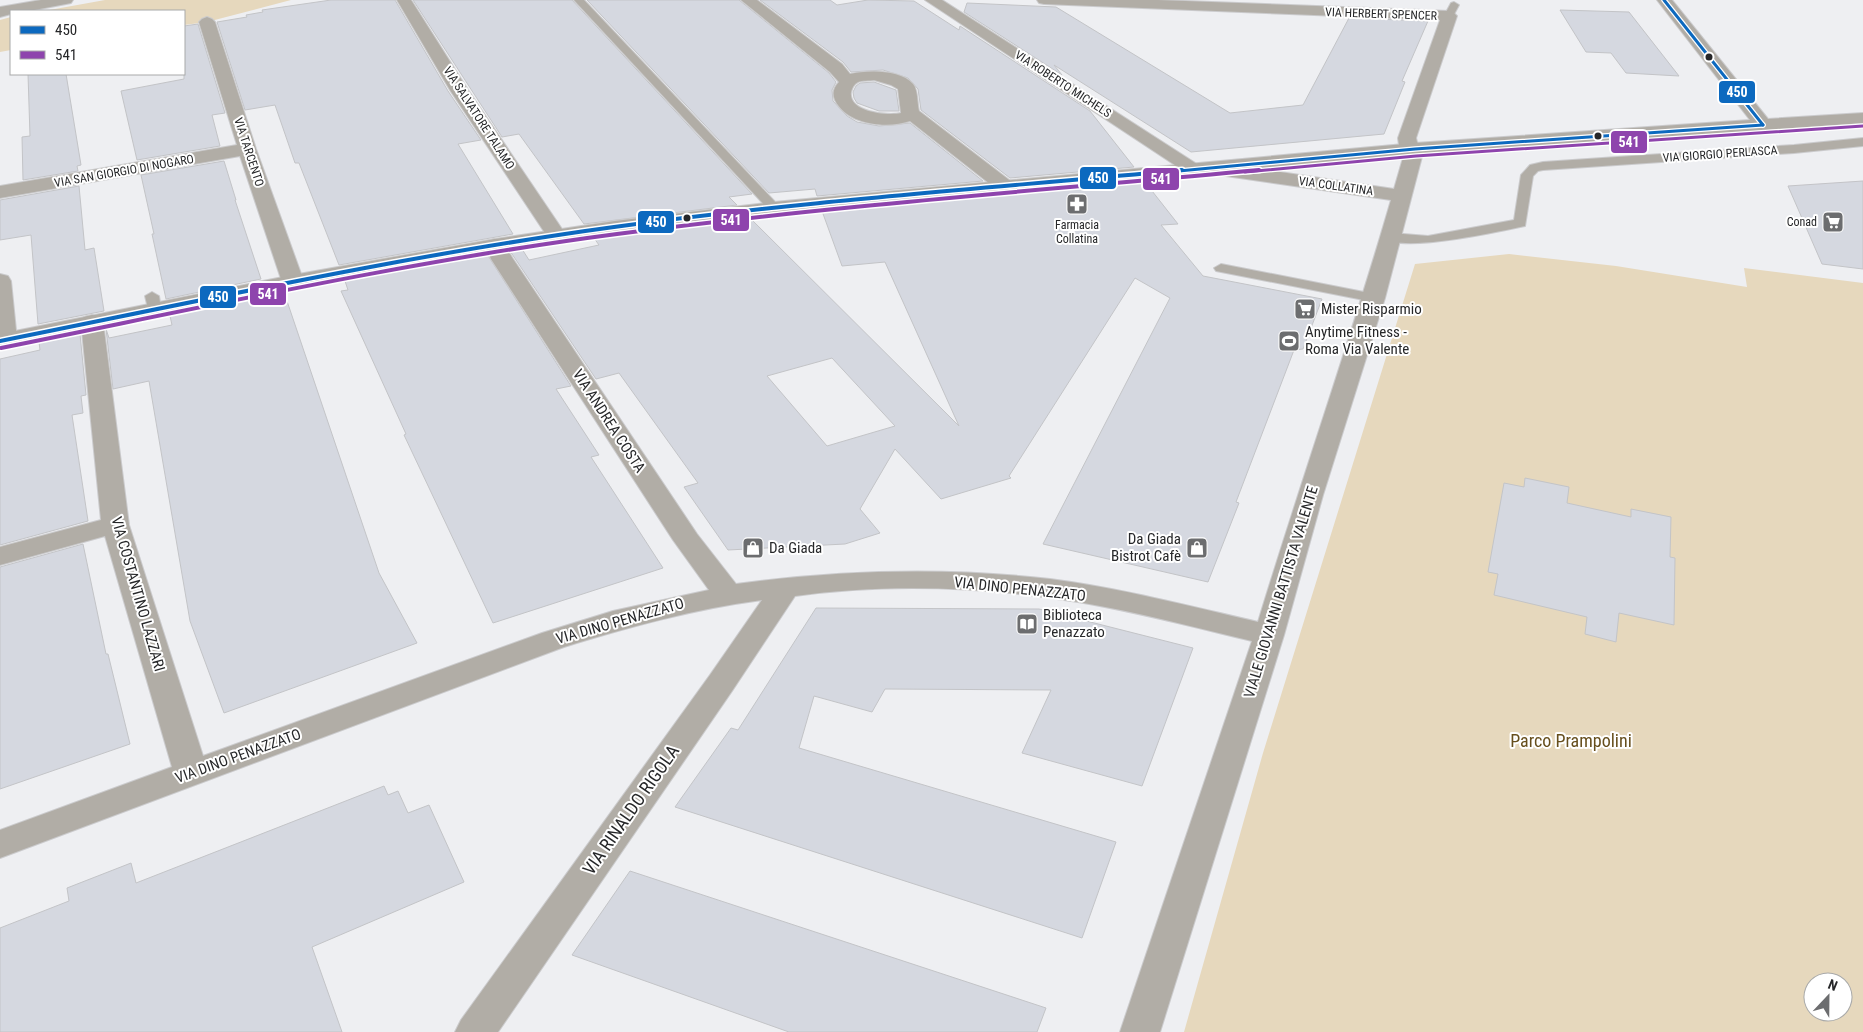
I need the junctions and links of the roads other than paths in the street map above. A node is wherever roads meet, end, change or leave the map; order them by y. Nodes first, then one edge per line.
1 (66, 0) edge
2 (404, 0) edge
3 (580, 0) edge
4 (748, 0) edge
5 (767, 0) edge
6 (932, 0) edge
7 (1044, 0) edge
8 (1664, 0) edge
9 (11, 10) edge
10 (207, 22) dead end
11 (867, 75) junction
12 (847, 81) junction
13 (903, 117) junction
14 (1863, 118) edge
15 (1763, 125) junction
16 (1863, 142) edge
17 (247, 149) junction
18 (1415, 149) junction
19 (1794, 149) junction
20 (1863, 155) edge
21 (1203, 169) junction
22 (996, 188) junction
23 (0, 192) edge
24 (1401, 196) junction
25 (774, 208) junction
26 (556, 235) junction
27 (1391, 237) junction
28 (495, 245) junction
29 (1221, 268) dead end
30 (0, 280) edge
31 (293, 282) junction
32 (1374, 298) junction
33 (92, 322) junction
34 (3, 340) edge
35 (115, 525) junction
36 (0, 556) edge
37 (785, 588) junction
38 (728, 594) junction
39 (1269, 635) junction
40 (191, 773) junction
41 (0, 844) edge
42 (475, 1032) edge
43 (1140, 1032) edge

1 - 9 street
2 - 26 street, VIA SALVATORE TALAMO
3 - 25 lane
4 - 12 street
5 - 11 street
6 - 21 street, VIA ROBERTO MICHELS
7 - 18 street, VIA HERBERT SPENCER
8 - 15 street
10 - 17 street, VIA TARCENTO
11 - 12 street
11 - 13 street
12 - 13 street
13 - 22 street
14 - 15 street, VIA COLLATINA
15 - 18 street, VIA COLLATINA
16 - 19 lane, VIA GIORGIO PERLASCA
17 - 23 street, VIA SAN GIORGIO DI NOGARO
17 - 31 street, VIA TARCENTO
18 - 21 street, VIA COLLATINA
18 - 24 street, VIALE GIOVANNI BATTISTA VALENTE
19 - 20 lane, VIA GIORGIO PERLASCA
19 - 27 lane, VIA GIORGIO PERLASCA
21 - 22 street, VIA COLLATINA
21 - 24 street, VIA COLLATINA
22 - 25 street, VIA COLLATINA
24 - 27 street, VIALE GIOVANNI BATTISTA VALENTE
25 - 26 street, VIA COLLATINA
26 - 28 street, VIA COLLATINA
27 - 32 street, VIALE GIOVANNI BATTISTA VALENTE
28 - 31 street, VIA COLLATINA
28 - 38 street, VIA ANDREA COSTA
29 - 32 lane
30 - 34 street
31 - 33 street, VIA COLLATINA
32 - 39 street, VIALE GIOVANNI BATTISTA VALENTE
33 - 34 street, VIA COLLATINA
33 - 35 street, VIA COSTANTINO LAZZARI
35 - 36 street
35 - 40 street, VIA COSTANTINO LAZZARI
37 - 38 street, VIA DINO PENAZZATO
37 - 39 street, VIA DINO PENAZZATO
37 - 42 street, VIA RINALDO RIGOLA
38 - 40 street, VIA DINO PENAZZATO
39 - 43 street, VIALE GIOVANNI BATTISTA VALENTE
40 - 41 street, VIA DINO PENAZZATO

